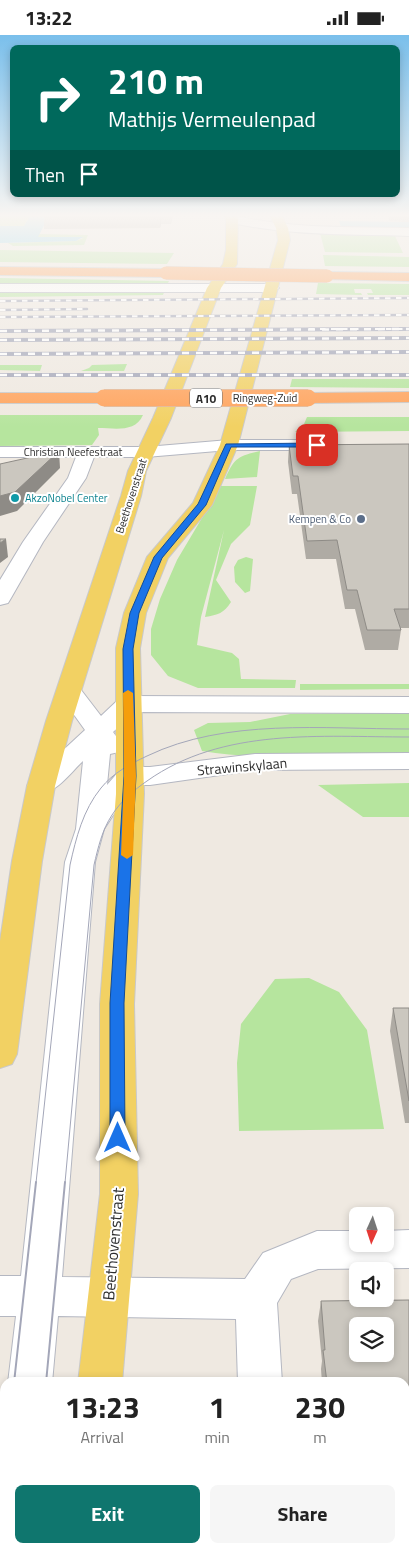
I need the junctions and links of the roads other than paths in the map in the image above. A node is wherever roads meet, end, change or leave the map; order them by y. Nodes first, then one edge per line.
1 (216, 285) edge
2 (273, 285) edge
3 (0, 288) edge
4 (214, 288) junction
5 (272, 288) junction
6 (409, 397) edge
7 (0, 398) edge
8 (229, 445) junction
9 (340, 445) edge
10 (146, 451) junction
11 (0, 452) edge
12 (87, 452) junction
13 (0, 598) edge
14 (69, 691) junction
15 (128, 703) junction
16 (409, 705) edge
17 (100, 731) junction
18 (409, 761) edge
19 (130, 776) junction
20 (41, 786) junction
21 (90, 829) junction
22 (0, 1054) edge
23 (409, 1249) edge
24 (19, 1297) edge
25 (109, 1297) junction
26 (256, 1299) junction
27 (29, 1377) edge
28 (101, 1377) edge
29 (260, 1377) edge

1 - 4 main road, Beethovenstraat
2 - 5 main road, Beethovenstraat
3 - 4 street
4 - 5 street
4 - 10 main road, Beethovenstraat
5 - 8 main road, Beethovenstraat
6 - 7 highway, Ringweg-Zuid / A10, bridge
8 - 9 street, Christian Neefestraat
8 - 10 street, Christian Neefestraat
8 - 15 main road, Beethovenstraat
10 - 12 street, Christian Neefestraat
10 - 14 main road, Beethovenstraat
11 - 12 street, Christian Neefestraat
12 - 13 street
14 - 17 street
14 - 20 main road, Beethovenstraat
15 - 16 street
15 - 17 street
15 - 19 main road, Beethovenstraat
17 - 19 street
17 - 20 street
17 - 21 street
18 - 19 street, Strawinskylaan
19 - 21 street
19 - 25 main road, Beethovenstraat
20 - 22 main road, Beethovenstraat
21 - 24 street
23 - 26 street
24 - 25 street
24 - 27 street
25 - 26 street
25 - 28 main road, Beethovenstraat
26 - 29 street

